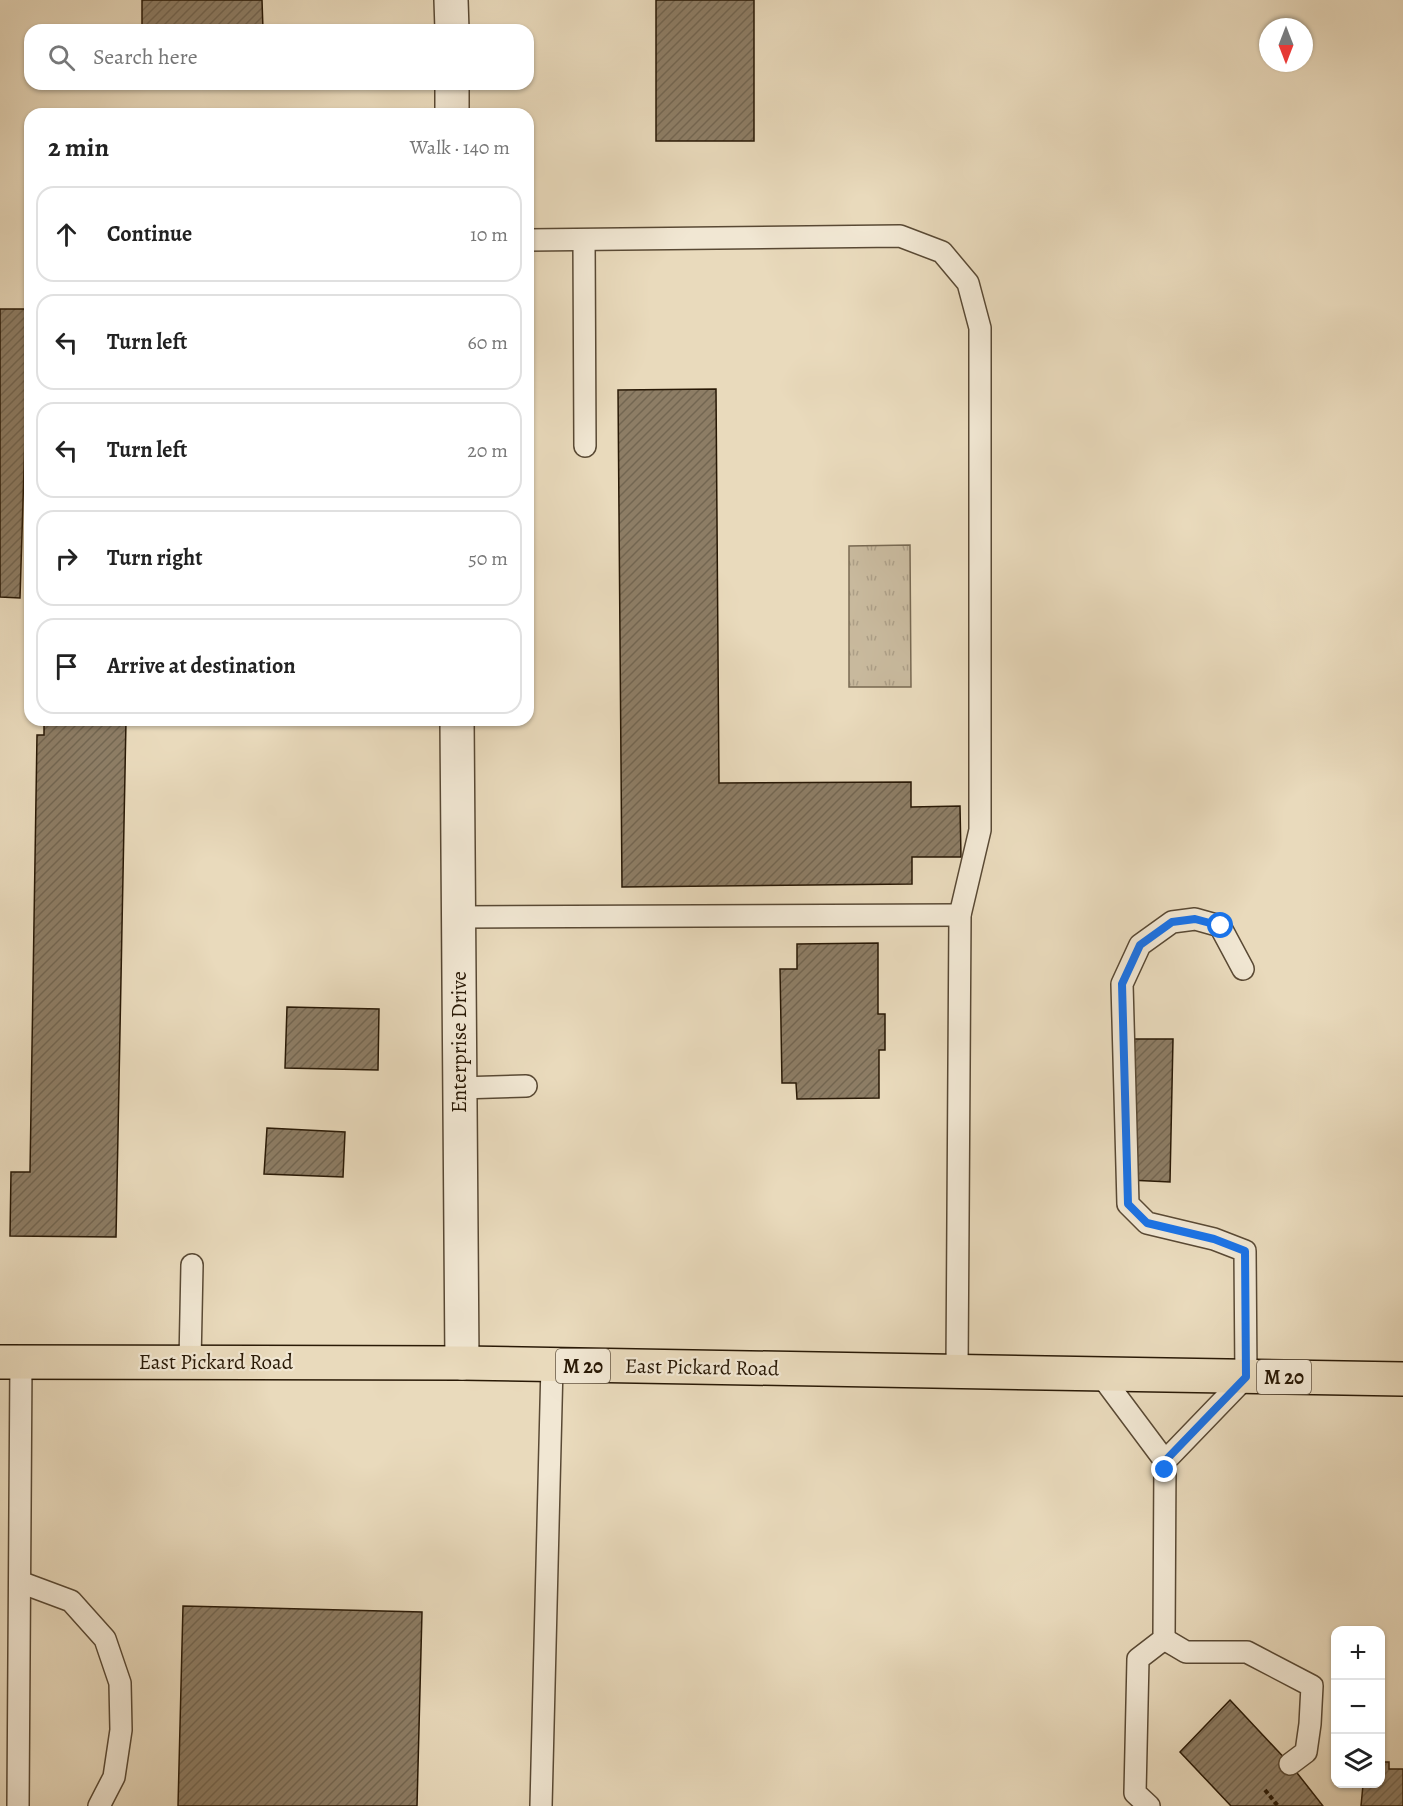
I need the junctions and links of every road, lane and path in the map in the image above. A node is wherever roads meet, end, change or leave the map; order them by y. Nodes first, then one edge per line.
1 (451, 0) edge
2 (452, 24) edge
3 (452, 90) edge
4 (452, 108) edge
5 (534, 240) edge
6 (584, 240) junction
7 (585, 446) dead end
8 (457, 726) edge
9 (960, 915) junction
10 (459, 917) junction
11 (1243, 969) dead end
12 (526, 1086) dead end
13 (459, 1088) junction
14 (192, 1265) dead end
15 (11, 1361) edge
16 (190, 1362) junction
17 (462, 1363) junction
18 (552, 1365) junction
19 (957, 1370) junction
20 (1100, 1374) junction
21 (1246, 1377) junction
22 (1403, 1379) edge
23 (1165, 1461) junction
24 (20, 1582) junction
25 (1164, 1639) junction
26 (1290, 1764) dead end
27 (1265, 1791) dead end
28 (18, 1806) edge
29 (99, 1806) edge
30 (541, 1806) edge
31 (1149, 1806) edge
32 (1278, 1806) edge

1 - 2 street
3 - 4 street
5 - 6 lane
6 - 7 lane
6 - 9 lane
8 - 10 street, Enterprise Drive
9 - 10 lane
9 - 19 lane
10 - 13 street, Enterprise Drive
11 - 21 lane
12 - 13 lane
13 - 17 street, Enterprise Drive
14 - 16 lane
15 - 16 highway, East Pickard Road / M 20
15 - 24 lane
16 - 17 highway, East Pickard Road / M 20
17 - 18 highway, East Pickard Road / M 20
18 - 19 highway, East Pickard Road / M 20
18 - 30 lane
19 - 20 highway, East Pickard Road / M 20
20 - 21 highway, East Pickard Road / M 20
20 - 23 lane
21 - 22 highway, East Pickard Road / M 20
21 - 23 lane
23 - 25 lane
24 - 28 lane
24 - 29 lane
25 - 26 lane
25 - 31 lane
27 - 32 path

